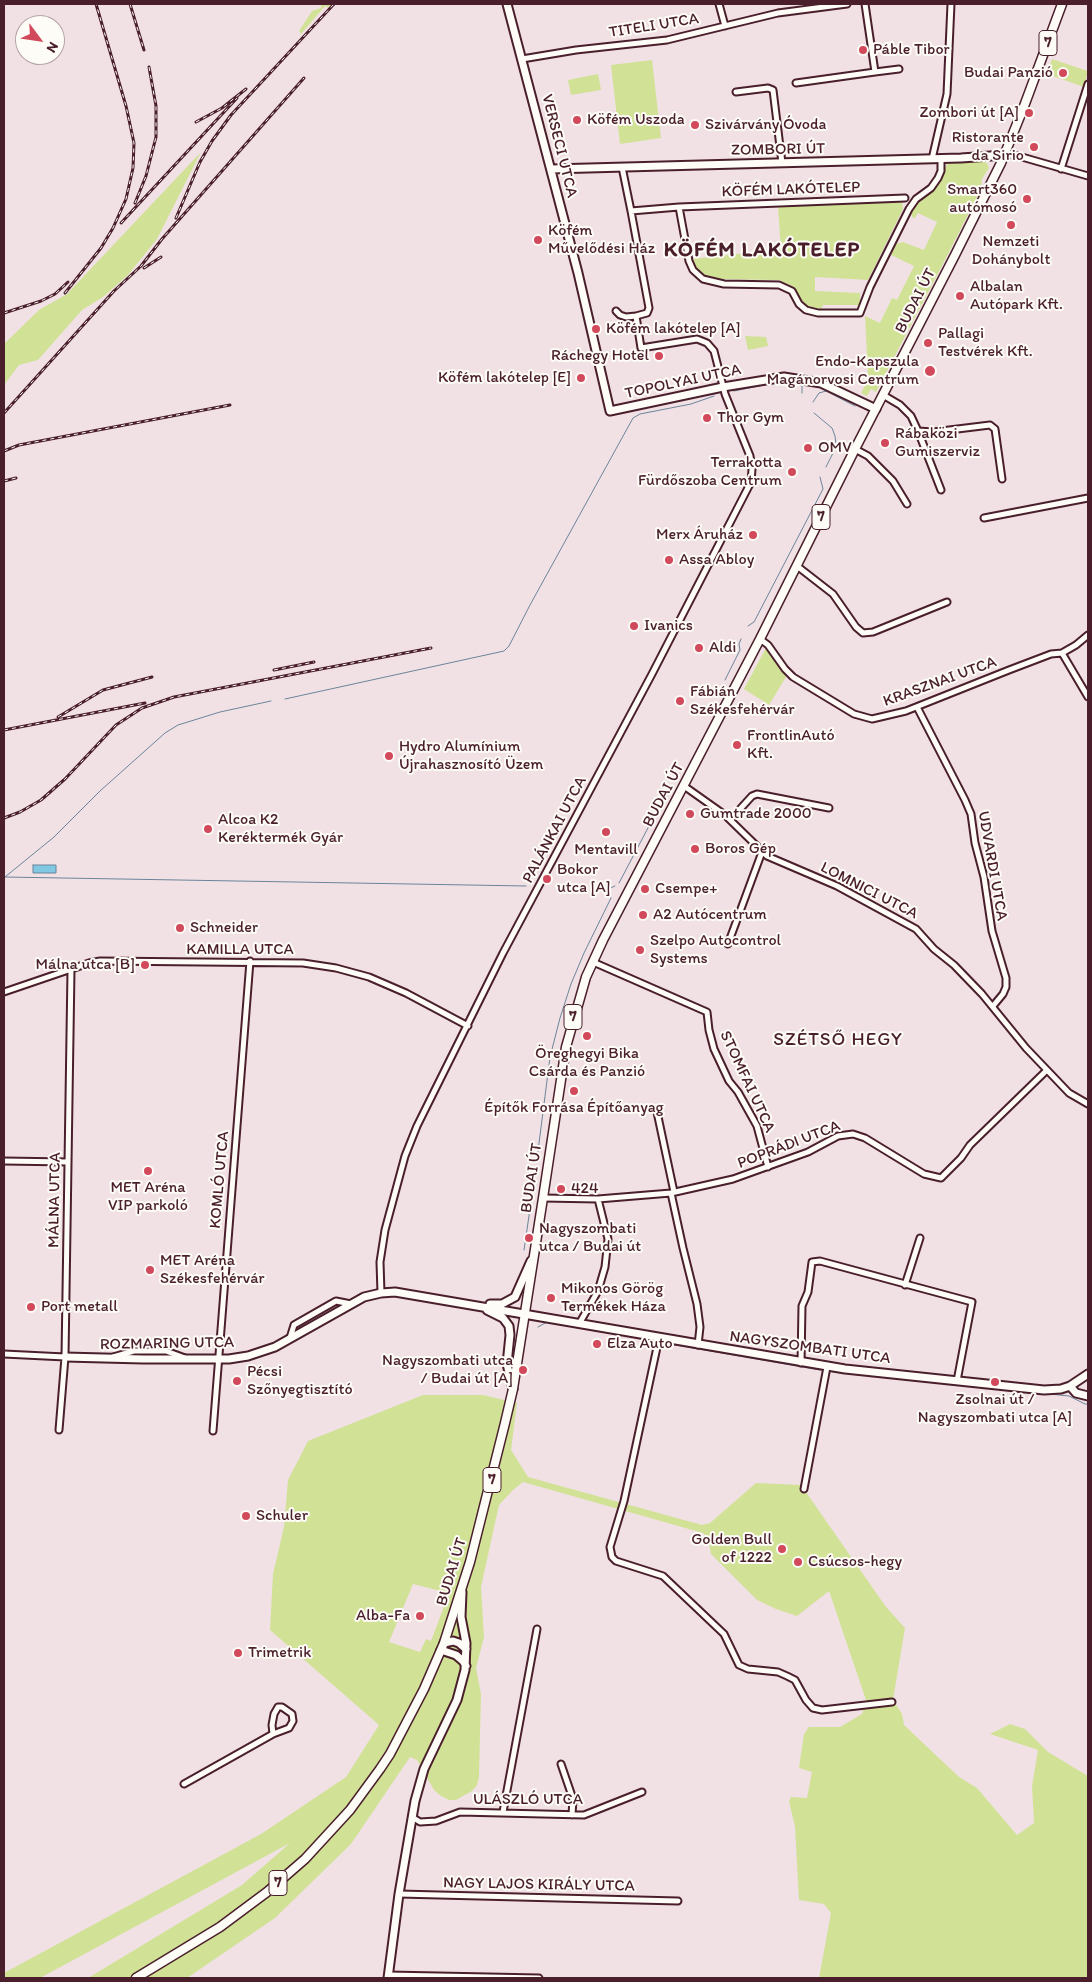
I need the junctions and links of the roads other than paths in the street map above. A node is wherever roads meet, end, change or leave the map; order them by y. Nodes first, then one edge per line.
1 (507, 4) edge
2 (719, 4) edge
3 (847, 4) edge
4 (865, 4) edge
5 (951, 4) edge
6 (1062, 4) edge
7 (725, 26) junction
8 (522, 59) junction
9 (899, 69) dead end
10 (875, 72) junction
11 (796, 83) dead end
12 (1088, 84) edge
13 (736, 92) dead end
14 (1005, 154) junction
15 (932, 159) junction
16 (941, 159) junction
17 (782, 163) junction
18 (622, 167) junction
19 (551, 169) junction
20 (1061, 169) junction
21 (1088, 176) edge
22 (905, 198) dead end
23 (679, 207) junction
24 (631, 211) junction
25 (616, 311) dead end
26 (636, 316) junction
27 (723, 387) junction
28 (883, 395) junction
29 (876, 409) junction
30 (610, 411) joint
31 (918, 431) junction
32 (855, 449) junction
33 (1002, 479) dead end
34 (941, 490) dead end
35 (1088, 498) edge
36 (907, 504) dead end
37 (984, 518) dead end
38 (797, 566) junction
39 (948, 602) dead end
40 (1088, 635) edge
41 (760, 639) junction
42 (1062, 652) junction
43 (1088, 696) edge
44 (917, 707) junction
45 (684, 786) junction
46 (829, 808) dead end
47 (730, 820) junction
48 (762, 852) junction
49 (728, 944) dead end
50 (250, 962) junction
51 (592, 962) junction
52 (71, 970) junction
53 (4, 992) edge
54 (993, 1006) junction
55 (468, 1026) junction
56 (1047, 1070) junction
57 (1088, 1104) edge
58 (657, 1112) dead end
59 (4, 1161) edge
60 (68, 1162) junction
61 (768, 1167) junction
62 (673, 1192) junction
63 (543, 1198) junction
64 (598, 1199) junction
65 (920, 1238) dead end
66 (534, 1254) junction
67 (906, 1285) junction
68 (381, 1293) junction
69 (476, 1305) junction
70 (524, 1314) junction
71 (579, 1324) junction
72 (659, 1338) junction
73 (698, 1345) junction
74 (4, 1354) edge
75 (65, 1357) junction
76 (218, 1359) junction
77 (801, 1363) junction
78 (827, 1367) junction
79 (1088, 1374) edge
80 (957, 1381) junction
81 (1070, 1386) junction
82 (513, 1389) junction
83 (1088, 1396) edge
84 (59, 1430) dead end
85 (213, 1431) dead end
86 (804, 1489) dead end
87 (462, 1587) junction
88 (538, 1629) dead end
89 (443, 1646) junction
90 (466, 1649) junction
91 (466, 1666) junction
92 (892, 1702) dead end
93 (273, 1734) junction
94 (561, 1764) dead end
95 (184, 1784) dead end
96 (642, 1792) dead end
97 (503, 1812) junction
98 (572, 1814) junction
99 (412, 1817) junction
100 (399, 1894) junction
101 (678, 1901) dead end
102 (388, 1976) edge
103 (136, 1978) edge
104 (539, 1978) edge

1 - 8 street, VERSECI UTCA
2 - 7 street
3 - 7 street, TITELI UTCA
4 - 10 street
5 - 15 street
6 - 14 main road, BUDAI ÚT / 7
7 - 8 street, TITELI UTCA
8 - 19 street, VERSECI UTCA
9 - 10 street
10 - 11 street
12 - 20 street
13 - 17 street
14 - 16 street, ZOMBORI ÚT
14 - 20 street
14 - 28 main road, BUDAI ÚT / 7
15 - 16 street, ZOMBORI ÚT
15 - 17 street, ZOMBORI ÚT
16 - 23 street
17 - 18 street, ZOMBORI ÚT
18 - 19 street, ZOMBORI ÚT
18 - 24 street
19 - 30 street, VERSECI UTCA
20 - 21 street
22 - 23 street, KÖFÉM LAKÓTELEP
23 - 24 street, KÖFÉM LAKÓTELEP
24 - 26 street
25 - 26 street
26 - 27 street
27 - 29 street, TOPOLYAI UTCA
27 - 30 street, TOPOLYAI UTCA
27 - 55 street, PALÁNKAI UTCA
28 - 29 main road, BUDAI ÚT / 7
28 - 31 street
29 - 32 main road, BUDAI ÚT / 7
31 - 33 street
31 - 34 street
32 - 36 street
32 - 38 main road, BUDAI ÚT / 7
35 - 37 street
38 - 39 street
38 - 41 main road, BUDAI ÚT / 7
40 - 42 street, KRASZNAI UTCA
41 - 44 street, KRASZNAI UTCA
41 - 45 main road, BUDAI ÚT / 7
42 - 43 street
42 - 44 street, KRASZNAI UTCA
44 - 54 street, UDVARDI UTCA
45 - 47 street, LOMNICI UTCA
45 - 51 main road, BUDAI ÚT / 7
46 - 47 street
47 - 48 street, LOMNICI UTCA
48 - 49 street
48 - 54 street, LOMNICI UTCA
50 - 52 street, KAMILLA UTCA
50 - 55 street, KAMILLA UTCA
50 - 76 street, KOMLÓ UTCA
51 - 61 street, STOMFAI UTCA
51 - 63 main road, BUDAI ÚT / 7
52 - 53 street, KAMILLA UTCA
52 - 60 street, MÁLNA UTCA
54 - 56 street, LOMNICI UTCA
55 - 68 street, PALÁNKAI UTCA
56 - 57 street, LOMNICI UTCA
56 - 61 street, POPRÁDI UTCA
58 - 62 street
59 - 60 street
60 - 75 street, MÁLNA UTCA
61 - 62 street, POPRÁDI UTCA
62 - 64 street, POPRÁDI UTCA
62 - 73 street
63 - 64 street, POPRÁDI UTCA
63 - 66 main road, BUDAI ÚT / 7
64 - 71 street
65 - 67 street
66 - 69 street
66 - 70 main road, BUDAI ÚT / 7
67 - 77 street
67 - 80 street
68 - 69 street, ROZMARING UTCA
68 - 76 street, ROZMARING UTCA
69 - 70 street, ROZMARING UTCA
69 - 82 street
70 - 71 street, NAGYSZOMBATI UTCA
70 - 82 main road, BUDAI ÚT / 7
71 - 72 street, NAGYSZOMBATI UTCA
72 - 73 street, NAGYSZOMBATI UTCA
72 - 92 street
73 - 77 street, NAGYSZOMBATI UTCA
74 - 75 street, ROZMARING UTCA
75 - 76 street, ROZMARING UTCA
75 - 84 street, MÁLNA UTCA
76 - 85 street, KOMLÓ UTCA
77 - 78 street, NAGYSZOMBATI UTCA
78 - 80 street, NAGYSZOMBATI UTCA
78 - 86 street
79 - 81 street
80 - 81 street, NAGYSZOMBATI UTCA
81 - 83 street
82 - 87 main road, BUDAI ÚT / 7
87 - 89 main road, BUDAI ÚT / 7
87 - 90 street
88 - 97 street
89 - 90 street
89 - 91 street
89 - 103 main road, 7
90 - 91 street
91 - 99 street
93 - 93 street
93 - 95 street
94 - 98 street
96 - 98 street, ULÁSZLÓ UTCA
97 - 98 street, ULÁSZLÓ UTCA
97 - 99 street, ULÁSZLÓ UTCA
99 - 100 street
100 - 101 street, NAGY LAJOS KIRÁLY UTCA
100 - 102 street
102 - 104 street

